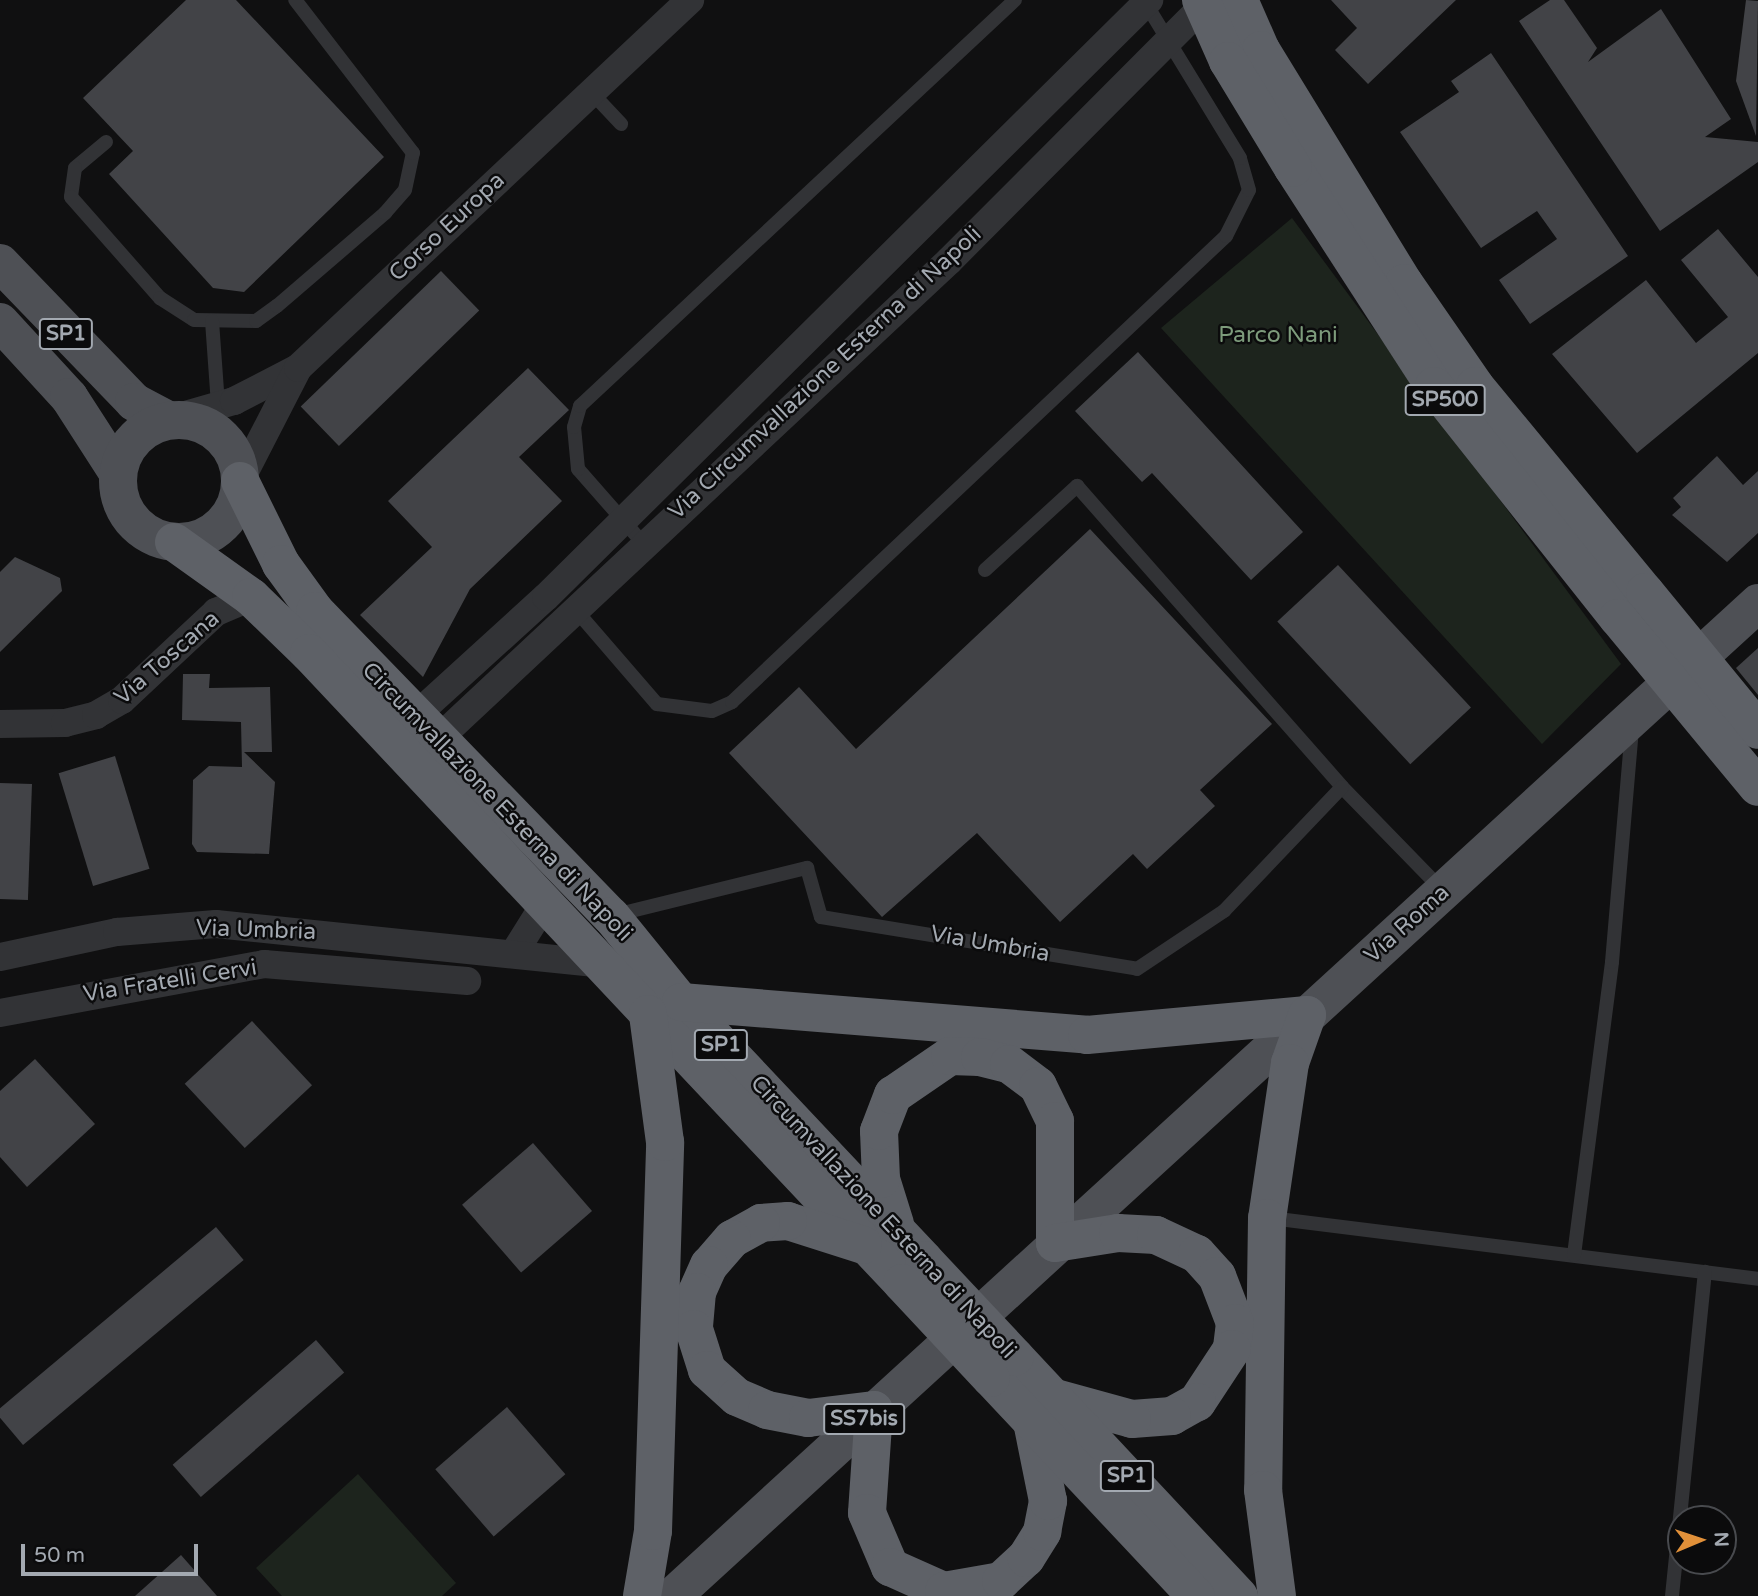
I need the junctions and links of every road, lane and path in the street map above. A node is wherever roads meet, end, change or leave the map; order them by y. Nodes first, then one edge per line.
1 (295, 0) edge
2 (690, 0) edge
3 (1015, 0) edge
4 (1201, 0) edge
5 (1209, 0) edge
6 (1239, 0) edge
7 (1146, 1) edge
8 (1169, 38) junction
9 (591, 92) junction
10 (621, 124) dead end
11 (106, 142) dead end
12 (1307, 160) junction
13 (0, 263) edge
14 (212, 321) junction
15 (0, 322) edge
16 (298, 368) junction
17 (218, 405) junction
18 (167, 420) junction
19 (118, 473) junction
20 (240, 481) junction
21 (623, 521) junction
22 (174, 542) junction
23 (642, 542) junction
24 (985, 570) dead end
25 (251, 597) junction
26 (1758, 603) edge
27 (573, 607) junction
28 (1633, 718) junction
29 (0, 723) edge
30 (425, 729) junction
31 (1758, 730) edge
32 (1342, 787) junction
33 (1758, 788) edge
34 (1443, 891) junction
35 (544, 905) junction
36 (611, 916) junction
37 (514, 953) junction
38 (0, 957) edge
39 (600, 964) junction
40 (467, 981) dead end
41 (664, 1008) junction
42 (0, 1013) edge
43 (1307, 1015) junction
44 (1267, 1218) junction
45 (883, 1240) junction
46 (1055, 1243) junction
47 (1574, 1255) junction
48 (1705, 1272) junction
49 (1758, 1279) edge
50 (1042, 1409) junction
51 (874, 1410) junction
52 (642, 1596) edge
53 (673, 1596) edge
54 (1196, 1596) edge
55 (1239, 1596) edge
56 (1277, 1596) edge
57 (1672, 1596) edge

1 - 14 lane
2 - 9 street, Corso Europa
3 - 21 lane
4 - 12 highway, SP500, bridge
5 - 8 street, Via Circumvallazione Esterna di Napoli
6 - 12 highway, SP500
7 - 8 lane
7 - 21 street, Via Circumvallazione Esterna di Napoli
8 - 23 street, Via Circumvallazione Esterna di Napoli
8 - 27 lane
9 - 10 lane
9 - 16 street, Corso Europa
11 - 14 lane
12 - 31 highway, SP500, bridge
12 - 33 highway, SP500, bridge
13 - 18 main road, SP1
14 - 17 lane
15 - 19 main road, SP1
16 - 17 street
16 - 20 street, Corso Europa
17 - 18 street
18 - 19 main road
18 - 20 main road
19 - 22 main road
20 - 22 main road
20 - 30 highway, Circumvallazione Esterna di Napoli / SP1
21 - 23 lane
21 - 30 street, Via Circumvallazione Esterna di Napoli
22 - 25 highway, Circumvallazione Esterna di Napoli / SP1
23 - 27 street, Via Circumvallazione Esterna di Napoli
24 - 32 lane
25 - 29 street, Via Toscana
25 - 35 highway, Circumvallazione Esterna di Napoli / SP1
26 - 28 main road, Via Roma
27 - 30 street, Via Circumvallazione Esterna di Napoli
28 - 34 main road, Via Roma
28 - 47 lane
30 - 36 highway, Circumvallazione Esterna di Napoli / SP1
32 - 34 lane
32 - 36 lane, Via Umbria
34 - 43 main road, Via Roma
35 - 37 street
35 - 39 highway, Circumvallazione Esterna di Napoli / SP1
36 - 41 highway, Circumvallazione Esterna di Napoli / SP1
37 - 38 street, Via Umbria
37 - 39 street, Via Umbria
39 - 41 highway, Circumvallazione Esterna di Napoli / SP1
40 - 42 street, Via Fratelli Cervi
41 - 43 highway
41 - 45 highway, Circumvallazione Esterna di Napoli / SP1
41 - 52 highway
43 - 44 highway
43 - 46 main road, Via Roma
44 - 47 lane
44 - 56 highway
45 - 46 highway
45 - 50 highway, Circumvallazione Esterna di Napoli / SP1, bridge
45 - 51 highway
46 - 50 highway
46 - 51 main road, SS7bis
47 - 48 lane
48 - 49 lane
48 - 57 lane
50 - 51 highway
50 - 54 highway, Circumvallazione Esterna di Napoli / SP1
50 - 55 highway, Circumvallazione Esterna di Napoli / SP1
51 - 53 main road, SS7bis

